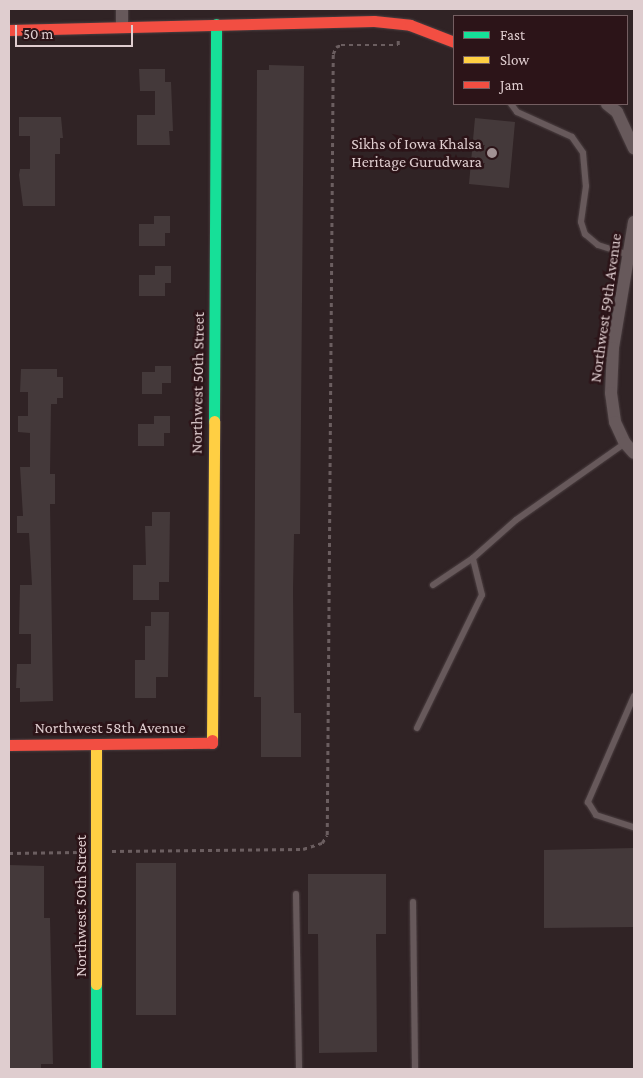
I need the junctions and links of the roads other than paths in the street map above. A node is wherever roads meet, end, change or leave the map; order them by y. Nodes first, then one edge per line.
1 (122, 9) edge
2 (374, 15) edge
3 (216, 24) junction
4 (122, 27) junction
5 (9, 30) edge
6 (453, 42) edge
7 (512, 105) edge
8 (608, 105) edge
9 (634, 148) edge
10 (634, 222) edge
11 (630, 255) junction
12 (625, 443) junction
13 (634, 453) edge
14 (473, 558) junction
15 (433, 586) dead end
16 (634, 696) edge
17 (417, 728) dead end
18 (212, 743) joint
19 (9, 744) edge
20 (96, 744) junction
21 (634, 827) edge
22 (296, 894) dead end
23 (413, 902) dead end
24 (96, 1069) edge
25 (299, 1069) edge
26 (415, 1069) edge

1 - 4 street
2 - 3 street
2 - 6 street
3 - 4 street
3 - 18 street, Northwest 50th Street
4 - 5 street
7 - 11 lane
8 - 9 street
10 - 11 street, Northwest 59th Avenue
11 - 12 street, Northwest 59th Avenue
12 - 13 street, Northwest 59th Avenue
12 - 14 lane
14 - 15 lane
14 - 17 lane
16 - 21 lane
18 - 20 street, Northwest 58th Avenue
19 - 20 street, Northwest 58th Avenue
20 - 24 street, Northwest 50th Street
22 - 25 lane
23 - 26 lane

